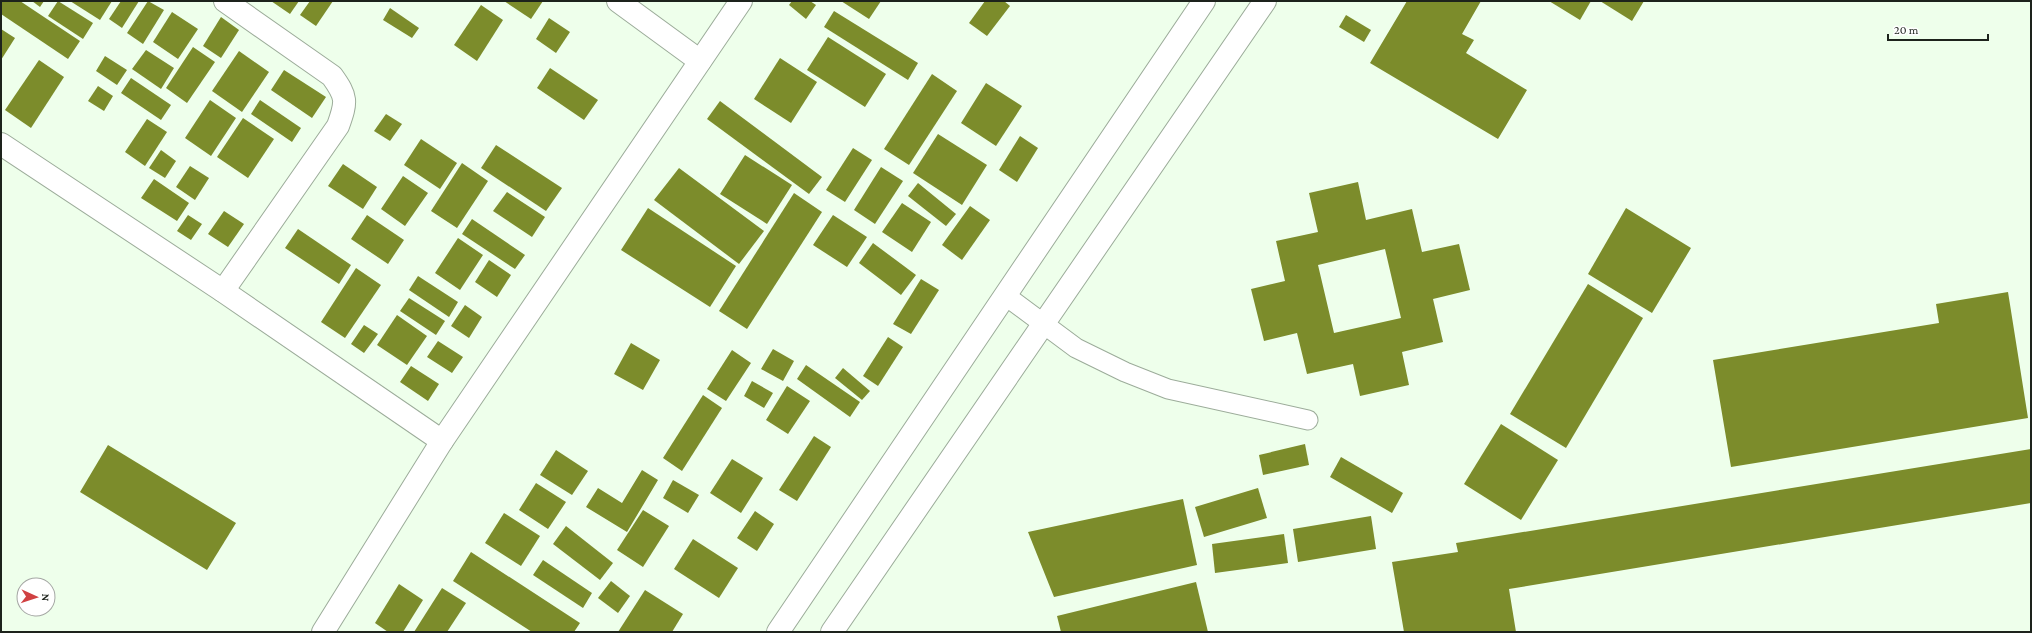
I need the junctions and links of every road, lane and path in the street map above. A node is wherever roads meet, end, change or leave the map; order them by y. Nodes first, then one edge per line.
1 (225, 1) edge
2 (618, 1) edge
3 (741, 1) edge
4 (1204, 1) edge
5 (1265, 1) edge
6 (700, 61) junction
7 (1, 144) edge
8 (223, 291) junction
9 (1006, 296) junction
10 (1044, 323) junction
11 (1308, 420) dead end
12 (442, 441) junction
13 (323, 632) edge
14 (778, 632) edge
15 (832, 632) edge

1 - 8 street
2 - 6 street
3 - 6 street
4 - 9 street
5 - 10 street
6 - 12 street
7 - 8 street
8 - 12 street
9 - 10 lane
9 - 14 street
10 - 11 lane
10 - 15 street
12 - 13 street

